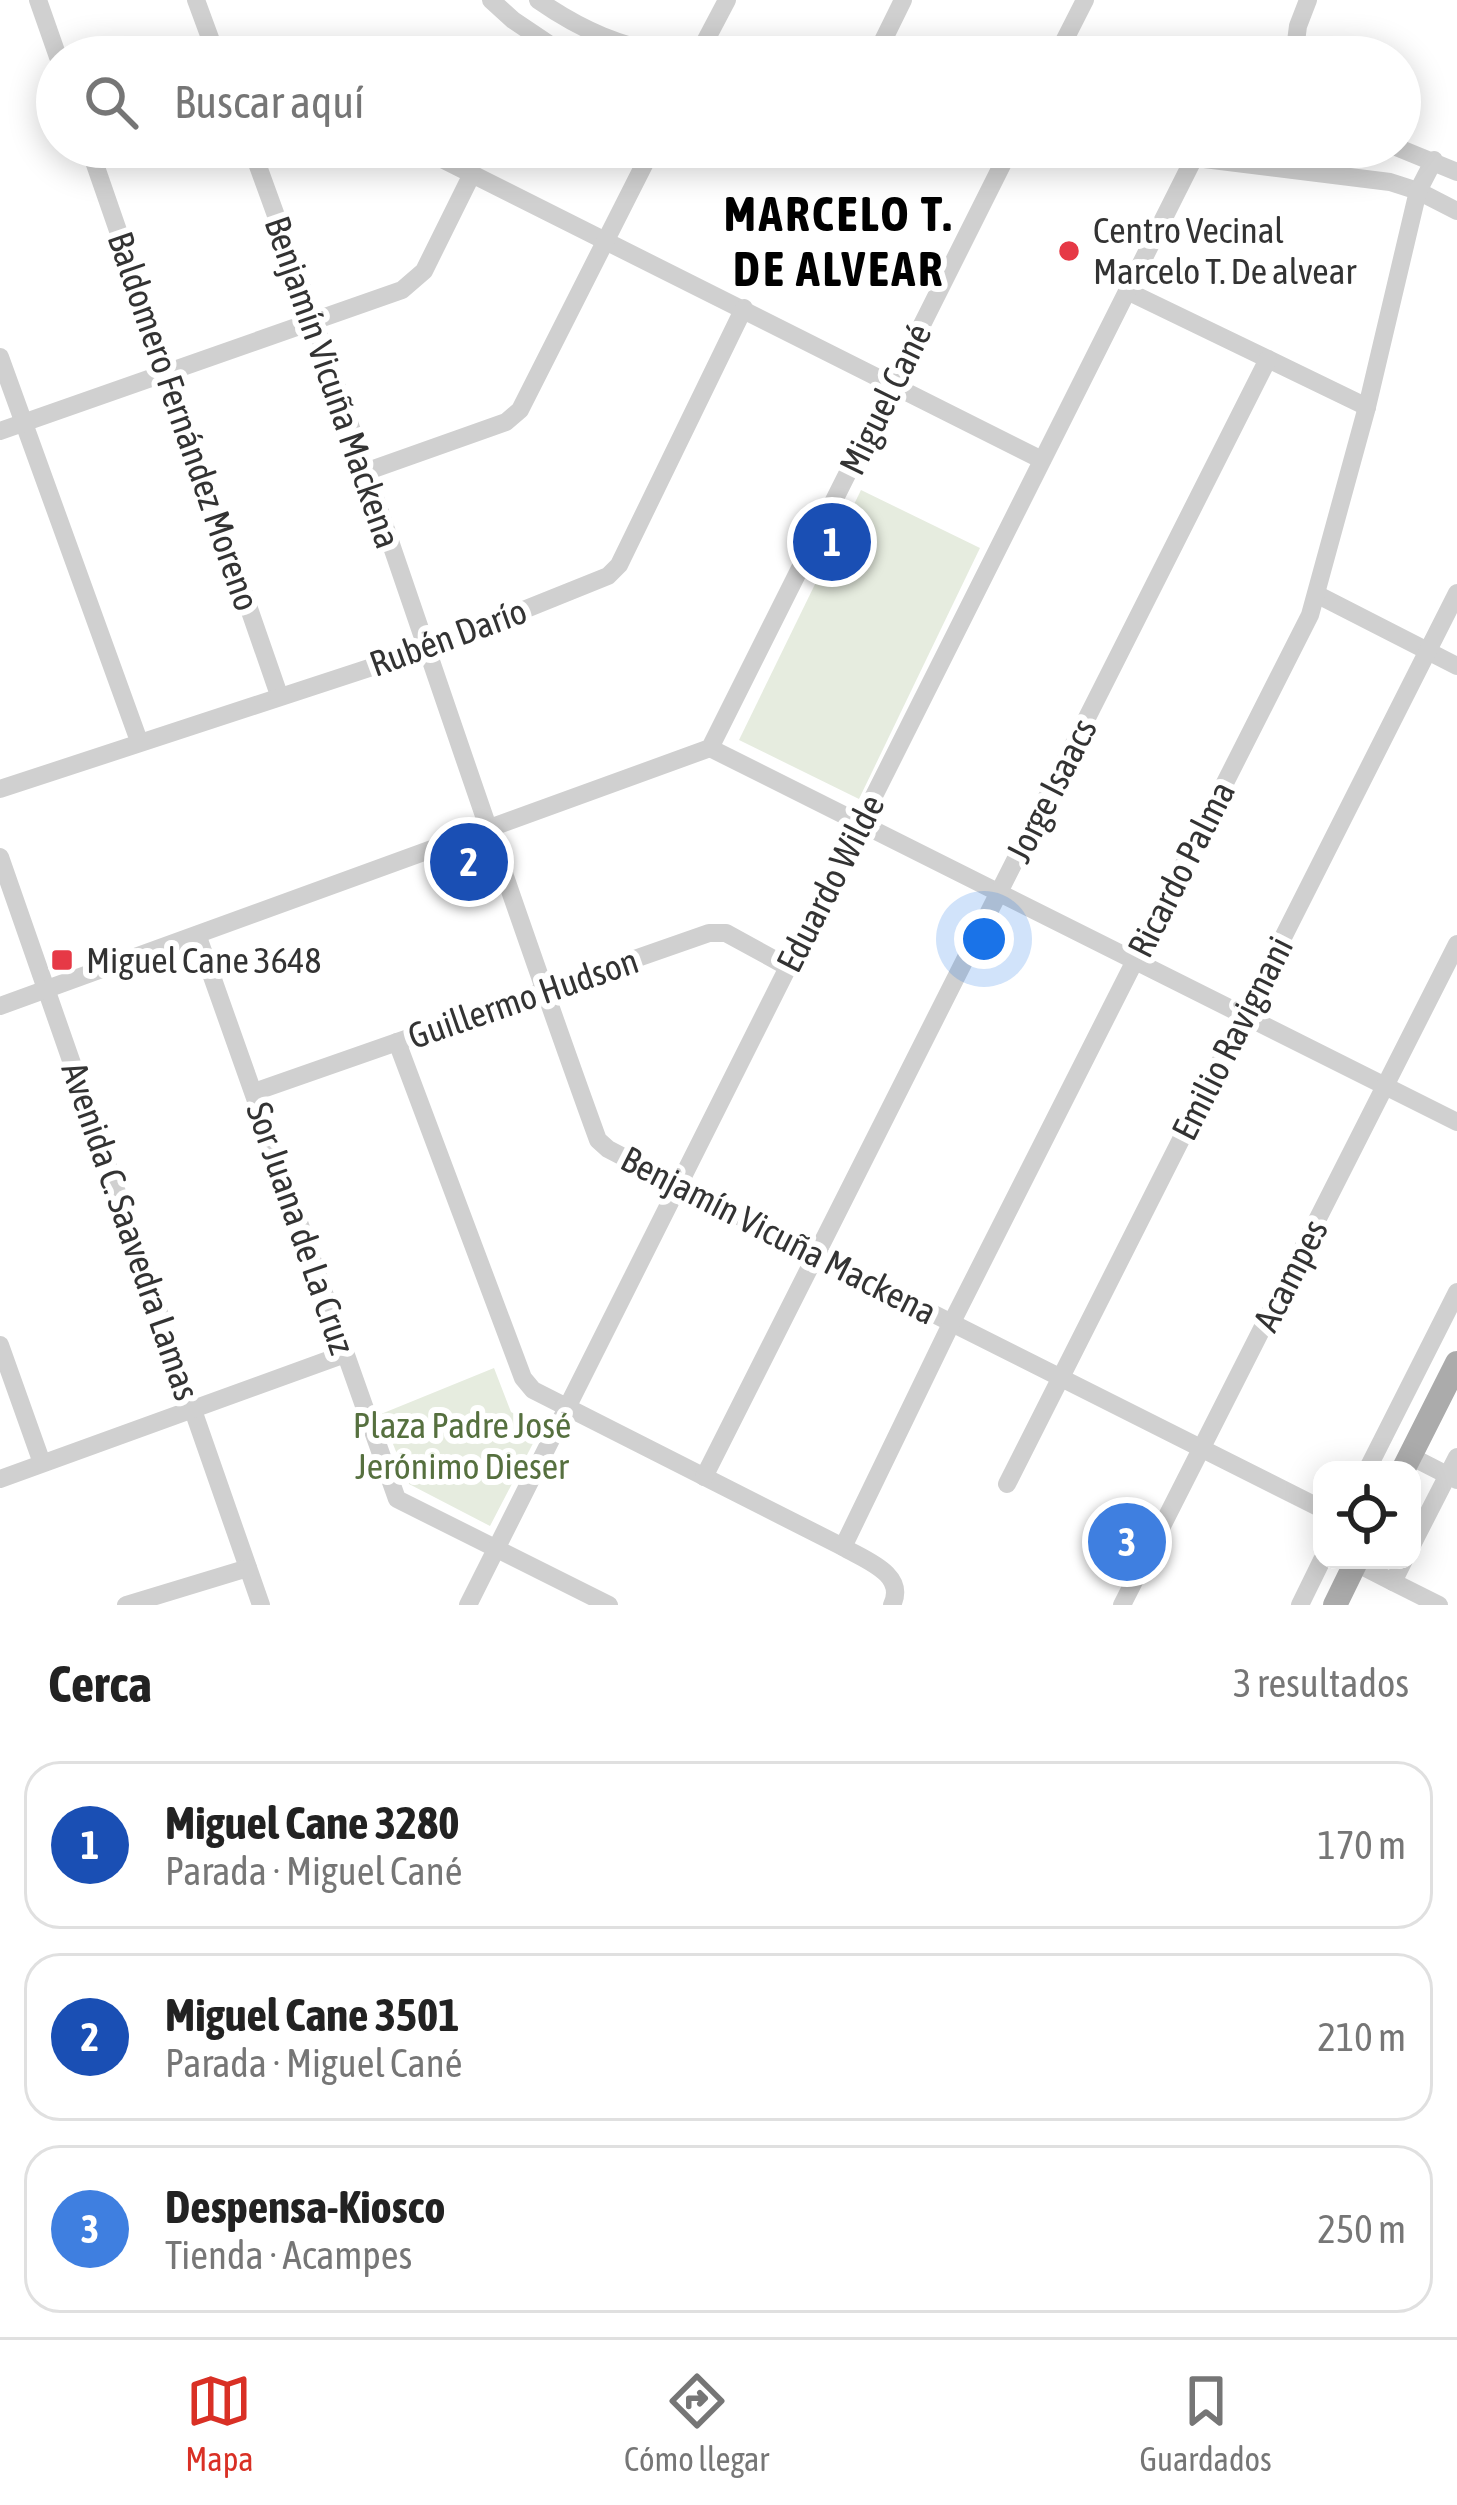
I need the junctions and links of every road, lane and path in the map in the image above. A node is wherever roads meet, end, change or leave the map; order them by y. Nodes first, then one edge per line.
1 (38, 0) edge
2 (196, 0) edge
3 (491, 0) edge
4 (538, 0) edge
5 (727, 0) edge
6 (904, 0) edge
7 (1085, 0) edge
8 (1308, 0) edge
9 (51, 36) edge
10 (210, 36) edge
11 (537, 36) edge
12 (599, 36) edge
13 (708, 36) edge
14 (886, 36) edge
15 (1067, 36) edge
16 (1297, 36) edge
17 (1421, 156) edge
18 (1434, 160) junction
19 (96, 168) edge
20 (258, 168) edge
21 (460, 168) edge
22 (642, 168) edge
23 (1000, 168) edge
24 (1188, 168) edge
25 (1264, 168) edge
26 (1282, 170) joint
27 (1457, 172) edge
28 (472, 174) junction
29 (1418, 191) junction
30 (1457, 211) edge
31 (608, 239) junction
32 (1127, 291) junction
33 (744, 308) junction
34 (315, 321) junction
35 (0, 357) edge
36 (1268, 359) junction
37 (167, 373) junction
38 (893, 383) junction
39 (1367, 407) junction
40 (23, 423) junction
41 (0, 431) edge
42 (1042, 460) junction
43 (365, 472) junction
44 (1457, 593) edge
45 (1318, 595) junction
46 (424, 650) junction
47 (1428, 651) junction
48 (1457, 666) edge
49 (279, 695) junction
50 (139, 741) junction
51 (710, 748) junction
52 (0, 789) edge
53 (862, 821) junction
54 (487, 830) junction
55 (0, 857) edge
56 (999, 892) junction
57 (198, 937) junction
58 (1457, 944) edge
59 (1135, 961) junction
60 (788, 967) junction
61 (46, 991) junction
62 (544, 992) junction
63 (0, 1006) edge
64 (1243, 1015) junction
65 (397, 1042) junction
66 (1385, 1086) junction
67 (254, 1091) junction
68 (1457, 1122) edge
69 (679, 1186) junction
70 (816, 1254) junction
71 (1457, 1292) edge
72 (952, 1322) junction
73 (0, 1345) edge
74 (345, 1354) junction
75 (1457, 1363) edge
76 (1060, 1377) junction
77 (1449, 1398) edge
78 (566, 1408) junction
79 (194, 1410) junction
80 (1202, 1448) junction
81 (1372, 1461) edge
82 (1407, 1461) edge
83 (42, 1463) junction
84 (1421, 1466) edge
85 (1454, 1471) edge
86 (704, 1477) junction
87 (0, 1479) edge
88 (1007, 1484) dead end
89 (1313, 1504) edge
90 (1421, 1529) edge
91 (843, 1546) junction
92 (496, 1548) junction
93 (248, 1568) junction
94 (1318, 1569) edge
95 (1354, 1569) edge
96 (1370, 1569) edge
97 (1400, 1569) edge
98 (1393, 1582) junction
99 (894, 1600) edge
100 (1337, 1604) edge
101 (126, 1605) edge
102 (261, 1605) edge
103 (468, 1605) edge
104 (610, 1605) edge
105 (1122, 1605) edge
106 (1300, 1605) edge
107 (1438, 1605) edge

1 - 9 street
2 - 10 street
3 - 11 street
4 - 12 street
5 - 13 street
6 - 14 street
7 - 15 street
8 - 16 street
17 - 18 street
18 - 27 street
18 - 29 street, Ricardo Palma
19 - 37 street, Baldomero Fernández Moreno
20 - 34 street, Benjamín Vicuña Mackena
21 - 28 street
22 - 31 street
23 - 38 street, Miguel Cané
24 - 32 street, Eduardo Wilde
25 - 26 street
26 - 29 street
28 - 31 street
28 - 34 street
29 - 30 street
29 - 39 street, Ricardo Palma
31 - 33 street
31 - 43 street
32 - 36 street
32 - 42 street, Eduardo Wilde
33 - 38 street
33 - 46 street, Rubén Darío
34 - 37 street
34 - 43 street, Benjamín Vicuña Mackena
35 - 40 street
36 - 39 street
36 - 56 street, Jorge Isaacs
37 - 40 street
37 - 49 street, Baldomero Fernández Moreno
38 - 42 street
38 - 51 street, Miguel Cané
39 - 45 street, Ricardo Palma
40 - 41 street
40 - 50 street
42 - 53 street, Eduardo Wilde
43 - 46 street, Benjamín Vicuña Mackena
44 - 47 street, Emilio Ravignani
45 - 47 street
45 - 59 street, Ricardo Palma
46 - 49 street, Rubén Darío
46 - 54 street, Benjamín Vicuña Mackena
47 - 48 street
47 - 64 street, Emilio Ravignani
49 - 50 street, Rubén Darío
50 - 52 street, Rubén Darío
51 - 53 street
51 - 54 street
53 - 56 street
53 - 60 street, Eduardo Wilde
54 - 57 street
54 - 62 street, Benjamín Vicuña Mackena
55 - 61 street, Avenida C. Saavedra Lamas
56 - 59 street
56 - 70 street, Jorge Isaacs
57 - 61 street
57 - 67 street, Sor Juana de La Cruz
58 - 66 street, Acampes
59 - 64 street
59 - 72 street, Ricardo Palma
60 - 62 street, Guillermo Hudson
60 - 69 street, Eduardo Wilde
61 - 63 street
61 - 79 street, Avenida C. Saavedra Lamas
62 - 65 street, Guillermo Hudson
62 - 69 street, Benjamín Vicuña Mackena
64 - 66 street
64 - 76 street, Emilio Ravignani
65 - 67 street, Guillermo Hudson
65 - 78 street
66 - 68 street
66 - 80 street, Acampes
67 - 74 street, Sor Juana de La Cruz
69 - 70 street, Benjamín Vicuña Mackena
69 - 78 street, Eduardo Wilde
70 - 72 street, Benjamín Vicuña Mackena
70 - 86 street, Jorge Isaacs
71 - 81 street
72 - 76 street, Benjamín Vicuña Mackena
72 - 91 street, Ricardo Palma
73 - 83 street
74 - 79 street
74 - 92 street, Sor Juana de La Cruz
75 - 77 main road
76 - 80 street, Benjamín Vicuña Mackena
76 - 88 street, Emilio Ravignani
77 - 82 main road
78 - 86 street
78 - 92 street, Eduardo Wilde
79 - 83 street
79 - 93 street, Avenida C. Saavedra Lamas
80 - 89 street, Benjamín Vicuña Mackena
80 - 105 street, Acampes
83 - 87 street
84 - 85 street
85 - 90 street
86 - 91 street
91 - 99 street
92 - 103 street, Eduardo Wilde
92 - 104 street, Sor Juana de La Cruz
93 - 101 street
93 - 102 street, Avenida C. Saavedra Lamas
94 - 106 street
95 - 100 main road
96 - 98 street
97 - 98 street
98 - 107 street

